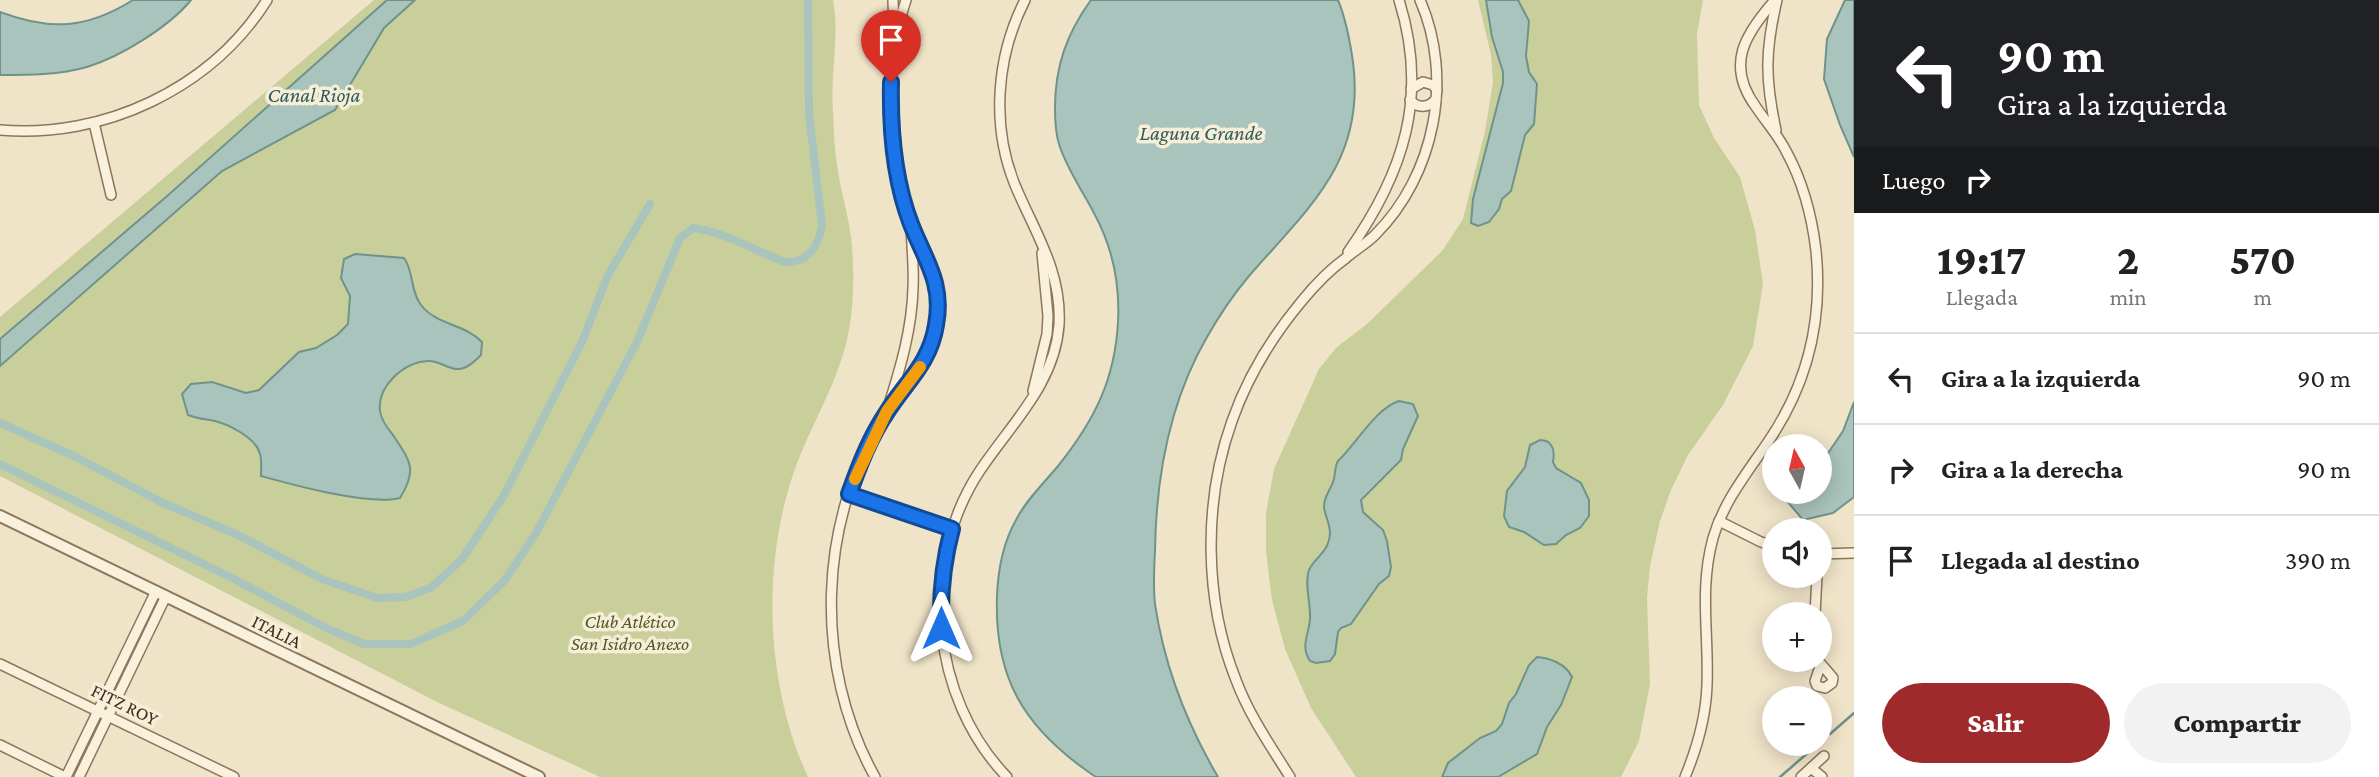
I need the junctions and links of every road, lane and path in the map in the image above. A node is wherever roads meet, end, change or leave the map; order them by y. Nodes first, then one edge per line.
1 (267, 0) edge
2 (892, 0) edge
3 (906, 0) edge
4 (1024, 0) edge
5 (1399, 0) edge
6 (1420, 0) edge
7 (1776, 0) edge
8 (1756, 23) junction
9 (1770, 29) junction
10 (895, 37) junction
11 (1411, 89) junction
12 (1436, 94) junction
13 (1410, 100) junction
14 (1770, 101) junction
15 (1755, 107) junction
16 (94, 123) junction
17 (0, 130) edge
18 (1777, 135) junction
19 (111, 195) dead end
20 (1382, 199) junction
21 (1397, 208) junction
22 (911, 223) junction
23 (928, 260) junction
24 (1343, 260) junction
25 (912, 262) junction
26 (900, 370) junction
27 (915, 376) junction
28 (887, 411) junction
29 (849, 494) junction
30 (0, 516) edge
31 (1719, 521) junction
32 (952, 529) junction
33 (1762, 542) edge
34 (1854, 553) edge
35 (1832, 554) edge
36 (161, 594) junction
37 (0, 663) edge
38 (117, 672) junction
39 (128, 676) junction
40 (98, 711) junction
41 (108, 716) junction
42 (0, 745) edge
43 (1824, 756) dead end
44 (1811, 768) junction
45 (65, 777) edge
46 (79, 777) edge
47 (234, 777) edge
48 (540, 777) edge
49 (875, 777) edge
50 (1007, 777) edge
51 (1290, 777) edge
52 (1685, 777) edge
53 (1801, 777) edge
54 (1822, 777) edge

1 - 16 street
2 - 10 street
3 - 10 street
4 - 32 street
5 - 11 street
6 - 12 street
7 - 8 street
7 - 9 street
8 - 9 street
8 - 15 street
9 - 14 street
10 - 22 street
11 - 12 street
11 - 13 street
12 - 13 street
12 - 21 street
13 - 20 street
14 - 15 street
14 - 18 street
15 - 18 street
16 - 17 street
16 - 19 street
18 - 31 street
20 - 21 street
20 - 24 street
21 - 24 street
22 - 23 street
22 - 25 street
23 - 25 street
23 - 27 street
24 - 51 street
25 - 26 street
26 - 27 street
26 - 28 street
27 - 28 street
28 - 29 street
29 - 32 street
29 - 49 street
30 - 36 street, ITALIA
31 - 33 street
31 - 52 street
32 - 50 street
34 - 35 street
36 - 38 street
36 - 39 street
36 - 48 street, ITALIA
37 - 40 street, FITZ ROY
38 - 39 street
38 - 40 street
39 - 41 street
40 - 41 street, FITZ ROY
40 - 45 street
41 - 46 street
41 - 47 street, FITZ ROY
42 - 45 street
43 - 44 street
44 - 53 street
44 - 54 street

